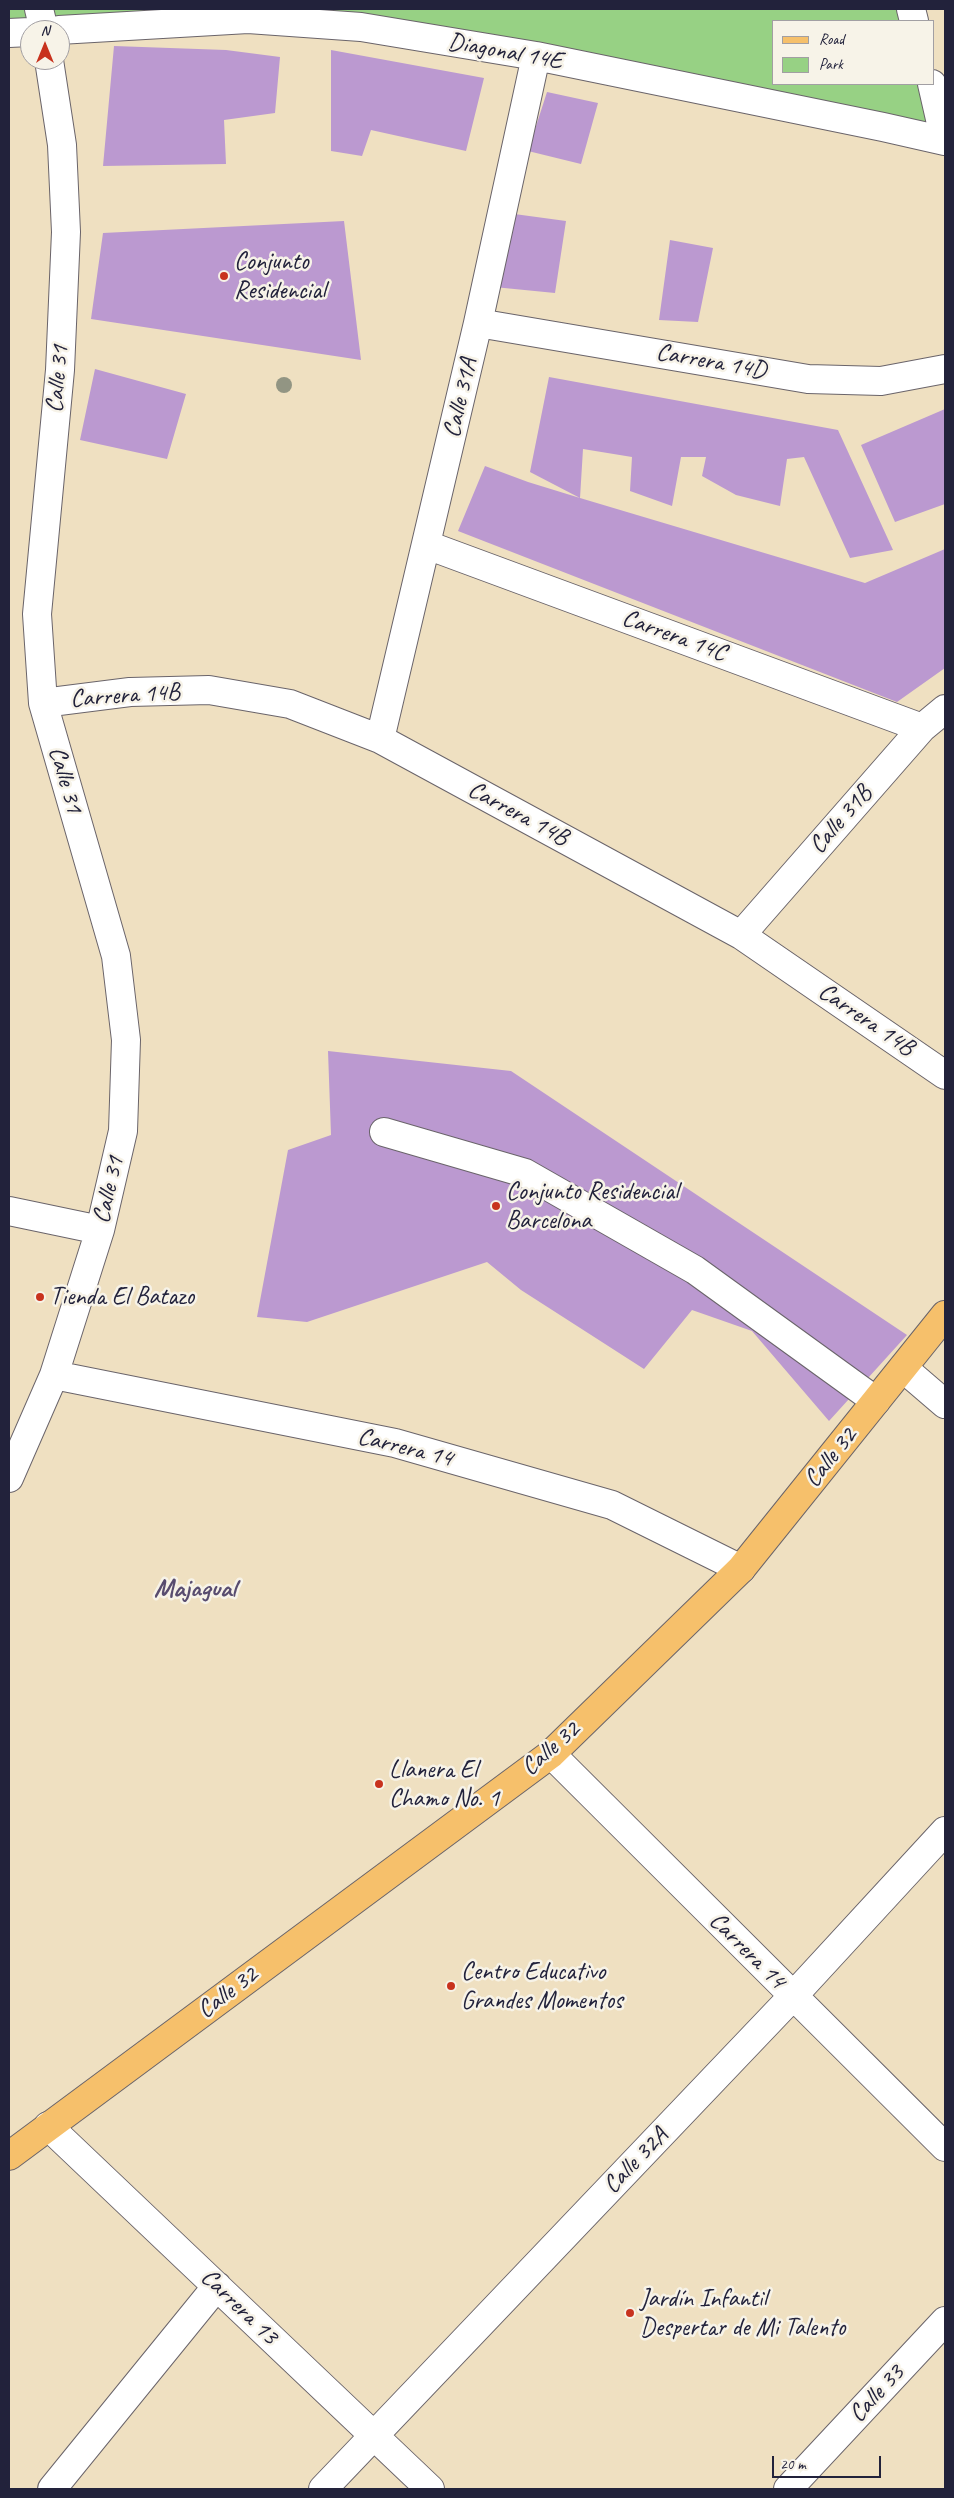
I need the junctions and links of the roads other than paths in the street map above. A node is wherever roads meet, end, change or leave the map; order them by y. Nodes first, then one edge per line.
1 (70, 29) edge
2 (536, 56) junction
3 (51, 70) edge
4 (932, 85) edge
5 (945, 141) edge
6 (478, 323) junction
7 (945, 369) edge
8 (426, 545) junction
9 (43, 703) junction
10 (945, 710) edge
11 (922, 728) junction
12 (380, 739) junction
13 (741, 935) junction
14 (945, 1075) edge
15 (384, 1132) dead end
16 (9, 1211) edge
17 (100, 1230) junction
18 (945, 1315) edge
19 (903, 1368) junction
20 (54, 1375) junction
21 (876, 1401) junction
22 (945, 1404) edge
23 (9, 1478) edge
24 (741, 1569) junction
25 (551, 1754) junction
26 (945, 1831) edge
27 (793, 1996) junction
28 (48, 2126) junction
29 (945, 2147) edge
30 (9, 2156) edge
31 (217, 2286) junction
32 (945, 2321) edge
33 (374, 2436) junction
34 (52, 2489) edge
35 (323, 2489) edge
36 (430, 2489) edge
37 (788, 2489) edge

1 - 2 street, Diagonal 14E
2 - 5 street, Diagonal 14E
2 - 6 street, Calle 31A
3 - 9 street, Calle 31
4 - 5 street
6 - 7 street, Carrera 14D
6 - 8 street, Calle 31A
8 - 11 street, Carrera 14C
8 - 12 street, Calle 31A
9 - 12 street, Carrera 14B
9 - 17 street, Calle 31
10 - 11 street, Calle 31B
11 - 13 street, Calle 31B
12 - 13 street, Carrera 14B
13 - 14 street, Carrera 14B
15 - 21 street
16 - 17 street
17 - 20 street, Calle 31
18 - 19 main road, Calle 32
19 - 21 main road, Calle 32
19 - 22 street
20 - 23 street, Calle 31
20 - 24 street, Carrera 14
21 - 24 main road, Calle 32
24 - 25 main road, Calle 32
25 - 27 street, Carrera 14
25 - 28 main road, Calle 32
26 - 27 street, Calle 32A
27 - 29 street, Carrera 14
27 - 33 street, Calle 32A
28 - 30 main road, Calle 32
28 - 31 street, Carrera 13
31 - 33 street, Carrera 13
31 - 34 street
32 - 37 street, Calle 33
33 - 35 street, Calle 32A
33 - 36 street, Carrera 13

